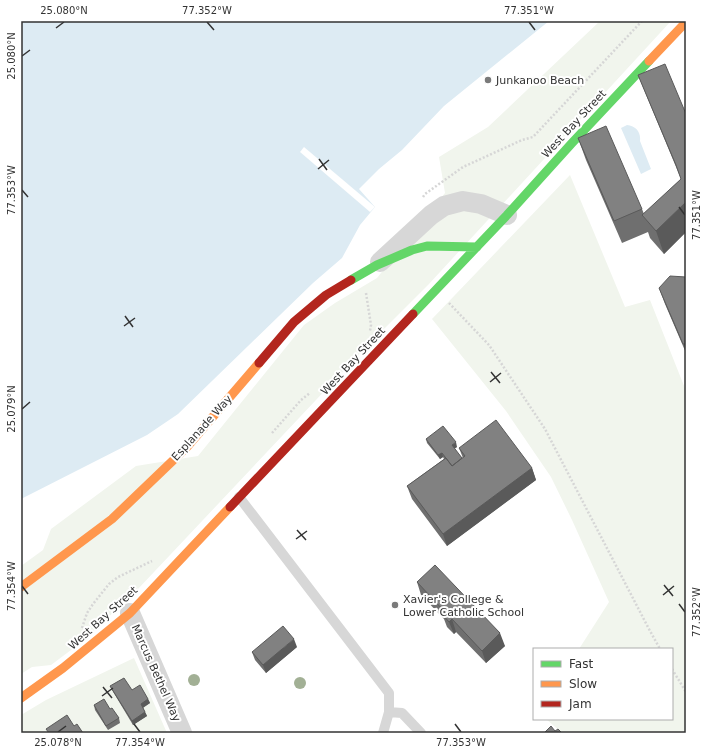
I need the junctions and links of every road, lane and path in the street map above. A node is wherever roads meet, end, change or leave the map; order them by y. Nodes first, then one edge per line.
1 (642, 21) edge
2 (686, 22) edge
3 (420, 200) dead end
4 (507, 215) junction
5 (477, 247) junction
6 (370, 269) junction
7 (436, 290) junction
8 (370, 333) dead end
9 (312, 391) dead end
10 (270, 438) dead end
11 (240, 497) junction
12 (154, 560) dead end
13 (21, 587) edge
14 (130, 613) junction
15 (82, 628) dead end
16 (659, 648) edge
17 (673, 671) edge
18 (686, 692) edge
19 (21, 698) edge
20 (389, 712) junction
21 (182, 733) edge
22 (382, 733) edge
23 (421, 733) edge

1 - 3 path
2 - 4 main road, West Bay Street
4 - 5 main road, West Bay Street
4 - 6 street, Esplanade Way
5 - 6 main road, Esplanade Way
5 - 7 main road, West Bay Street
6 - 8 path
6 - 13 main road, Esplanade Way
7 - 11 main road, West Bay Street
7 - 16 path
9 - 10 path
11 - 14 main road, West Bay Street
11 - 20 lane
12 - 15 path
14 - 19 main road, West Bay Street
14 - 21 street, Marcus Bethel Way
17 - 18 path
20 - 22 lane
20 - 23 lane

